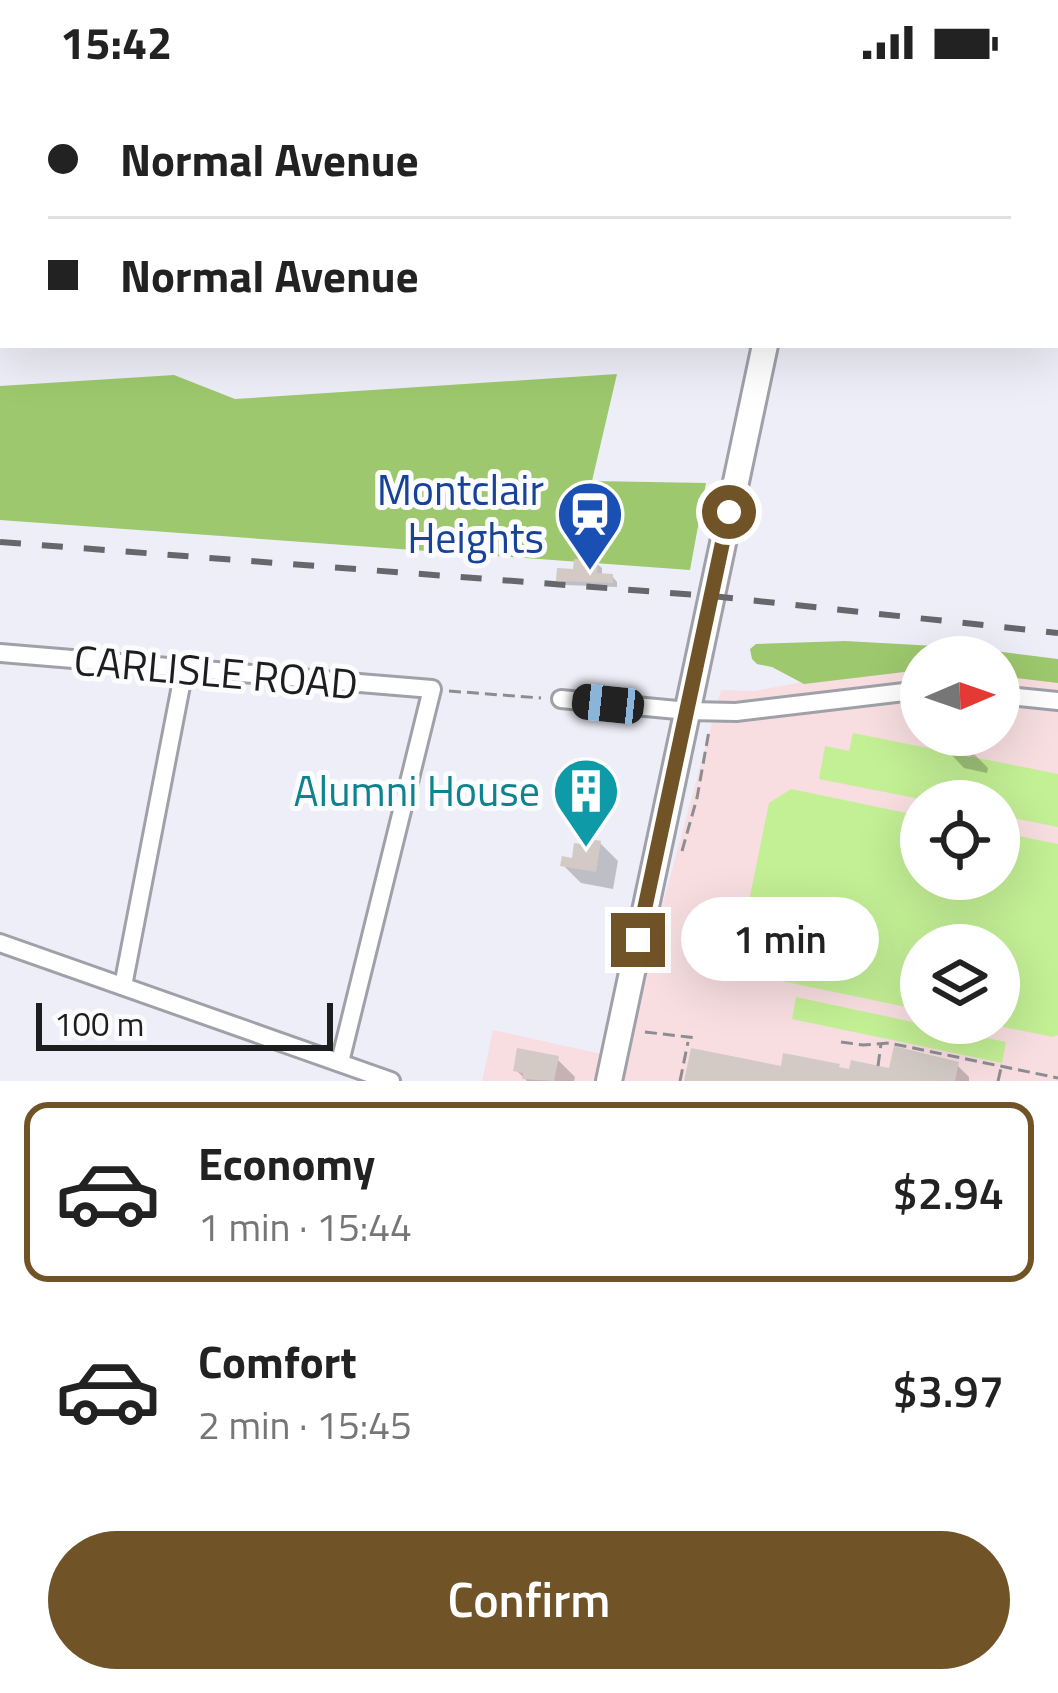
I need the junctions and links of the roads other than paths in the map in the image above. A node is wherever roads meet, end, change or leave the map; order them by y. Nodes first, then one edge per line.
1 (764, 348) edge
2 (0, 653) edge
3 (184, 670) junction
4 (900, 693) edge
5 (1020, 697) edge
6 (561, 699) road end
7 (1058, 701) edge
8 (688, 711) junction
9 (0, 943) edge
10 (123, 986) junction
11 (340, 1062) junction
12 (391, 1081) edge
13 (608, 1081) edge

1 - 8 street
2 - 3 street, CARLISLE ROAD
3 - 10 street
3 - 11 street, CARLISLE ROAD
4 - 8 street
5 - 7 street
6 - 8 street
8 - 13 street
9 - 10 street
10 - 11 street
11 - 12 street

